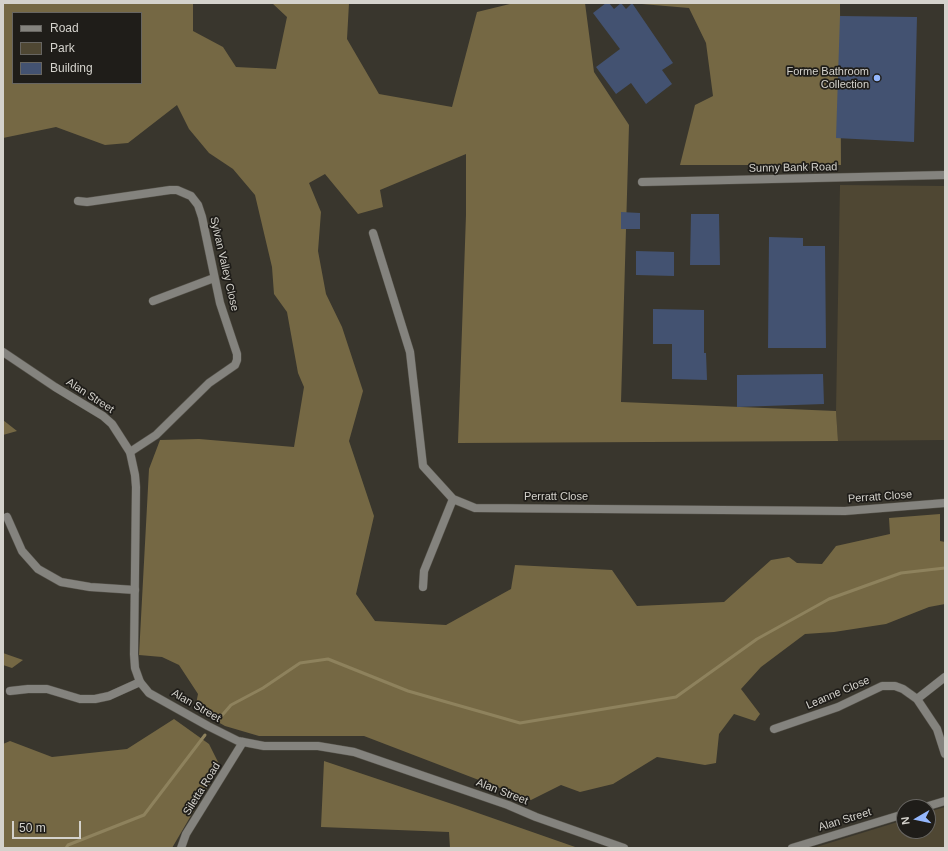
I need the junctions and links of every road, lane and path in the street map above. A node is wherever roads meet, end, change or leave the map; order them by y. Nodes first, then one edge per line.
1 (945, 175) edge
2 (642, 182) dead end
3 (78, 201) dead end
4 (373, 233) dead end
5 (214, 278) junction
6 (153, 301) dead end
7 (3, 352) edge
8 (130, 452) junction
9 (453, 499) junction
10 (945, 504) edge
11 (7, 517) dead end
12 (423, 587) dead end
13 (135, 590) junction
14 (945, 677) edge
15 (140, 682) junction
16 (10, 691) dead end
17 (917, 699) junction
18 (774, 729) dead end
19 (243, 742) junction
20 (945, 754) edge
21 (896, 816) edge
22 (181, 848) edge
23 (624, 848) edge
24 (792, 848) edge

1 - 2 street, Sunny Bank Road
3 - 5 street, Sylvan Valley Close
4 - 9 street, Perratt Close
5 - 6 street
5 - 8 street, Sylvan Valley Close
7 - 8 street, Alan Street
8 - 13 street, Alan Street
9 - 10 street, Perratt Close
9 - 12 street
11 - 13 street
13 - 15 street, Alan Street
14 - 17 street
15 - 16 street
15 - 19 street, Alan Street
17 - 18 street, Leanne Close
17 - 20 street, Leanne Close
19 - 22 street, Siletta Road
19 - 23 street, Alan Street
21 - 24 street, Alan Street

